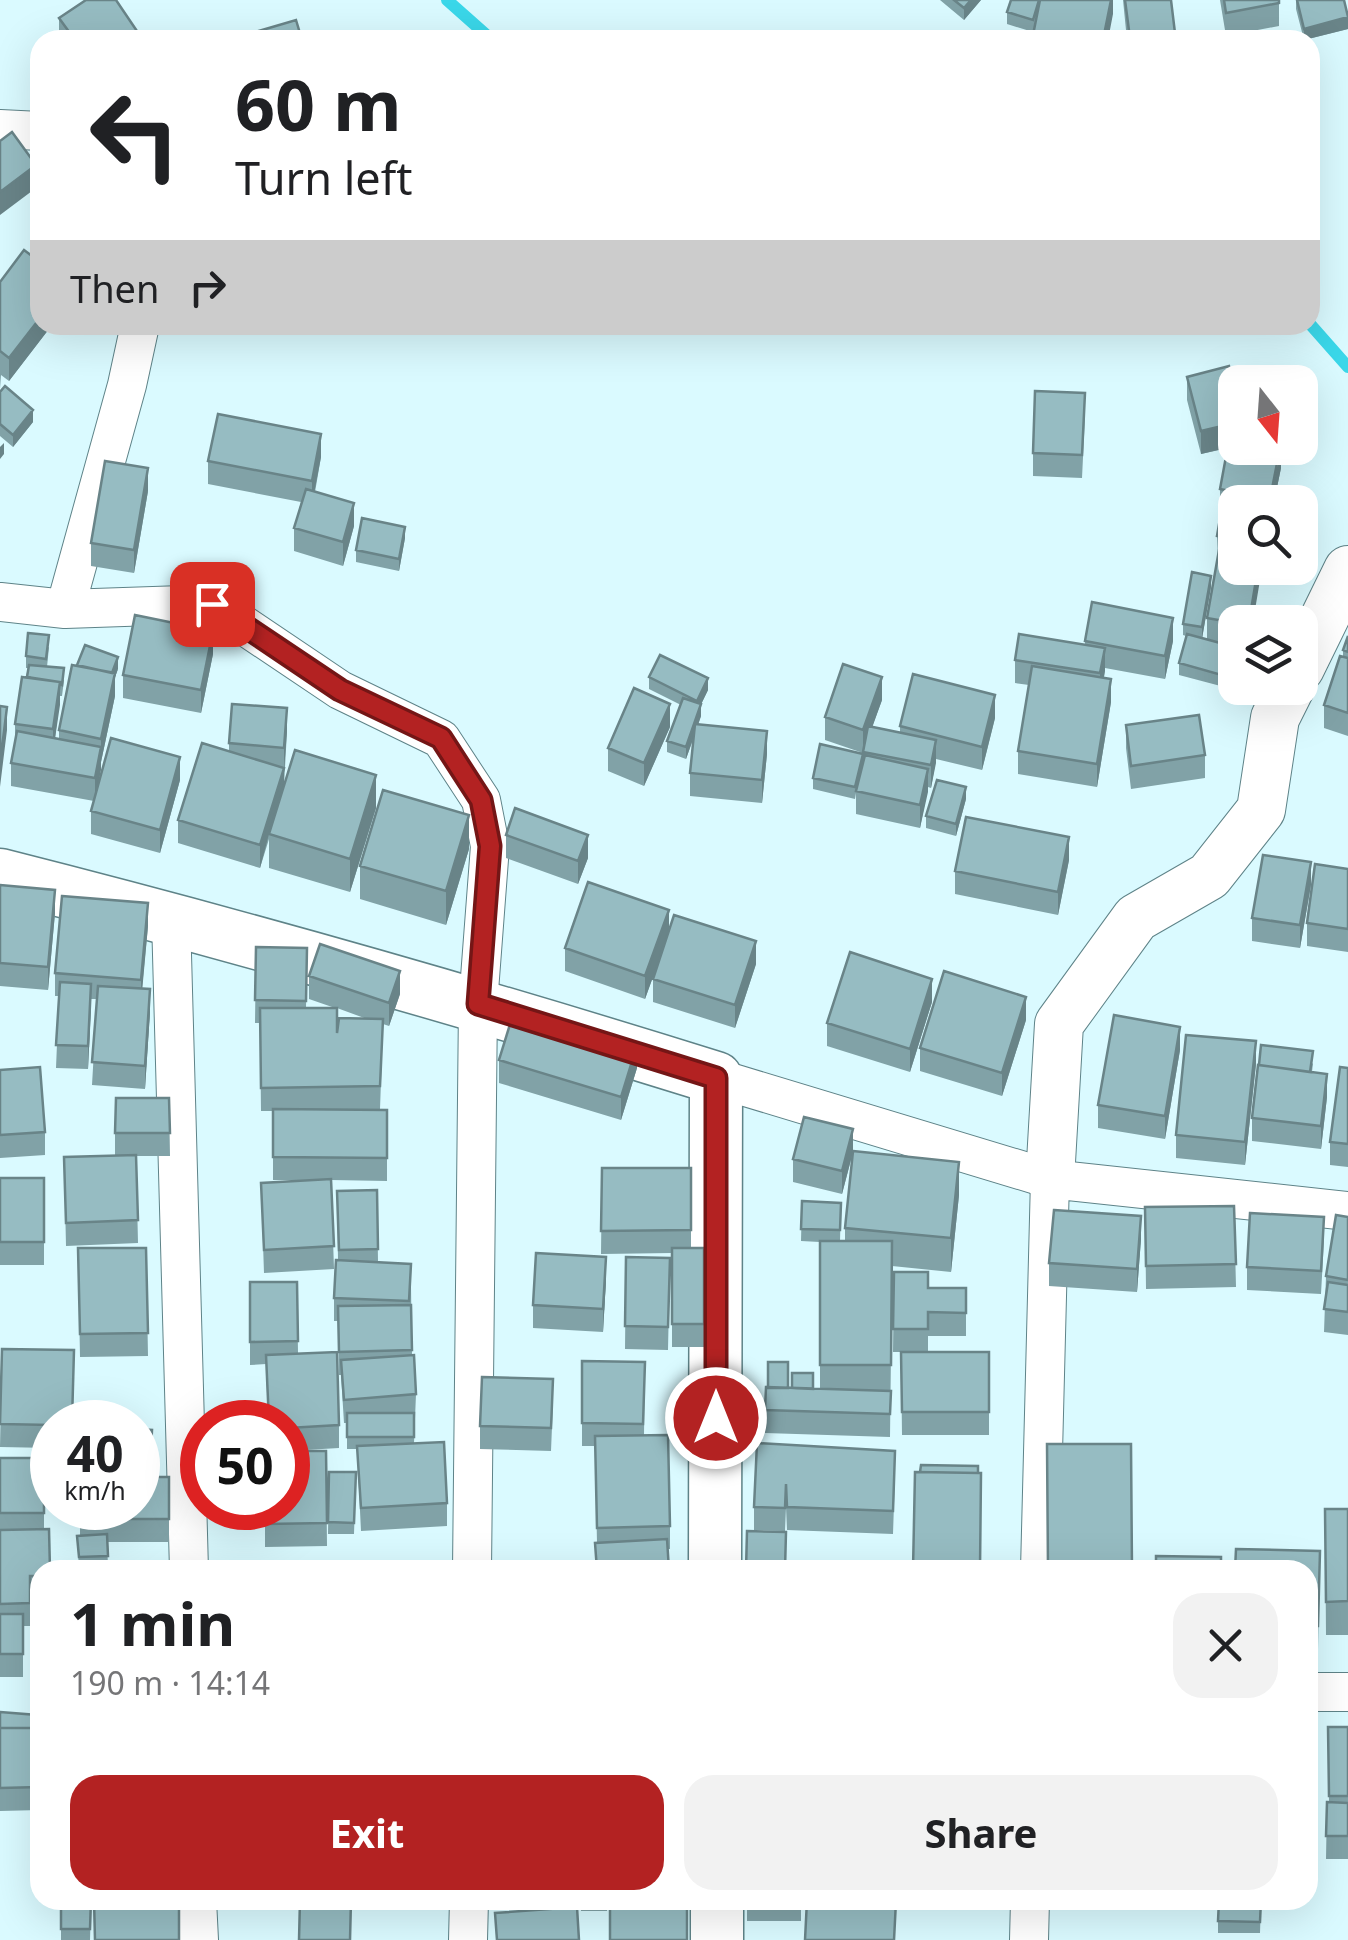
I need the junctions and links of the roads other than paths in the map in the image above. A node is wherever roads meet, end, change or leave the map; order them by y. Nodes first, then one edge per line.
1 (0, 129) edge
2 (30, 130) edge
3 (138, 335) edge
4 (1348, 570) edge
5 (0, 602) edge
6 (65, 609) junction
7 (1318, 631) edge
8 (1282, 705) edge
9 (0, 875) edge
10 (171, 918) junction
11 (478, 1004) junction
12 (716, 1078) junction
13 (1050, 1178) junction
14 (1348, 1211) edge
15 (188, 1560) edge
16 (472, 1560) edge
17 (716, 1560) edge
18 (1040, 1560) edge
19 (1318, 1692) edge
20 (1348, 1692) edge
21 (198, 1910) edge
22 (468, 1910) edge
23 (717, 1910) edge
24 (1030, 1910) edge
25 (198, 1940) edge
26 (468, 1940) edge
27 (718, 1940) edge
28 (1029, 1940) edge

1 - 2 street
3 - 6 street
4 - 7 street
5 - 6 street
6 - 11 street
8 - 13 street
9 - 10 main road
10 - 11 main road
10 - 15 street
11 - 12 main road
11 - 16 street
12 - 13 street
12 - 17 main road
13 - 14 street
13 - 18 street
19 - 20 street
21 - 25 street
22 - 26 street
23 - 27 main road
24 - 28 street

